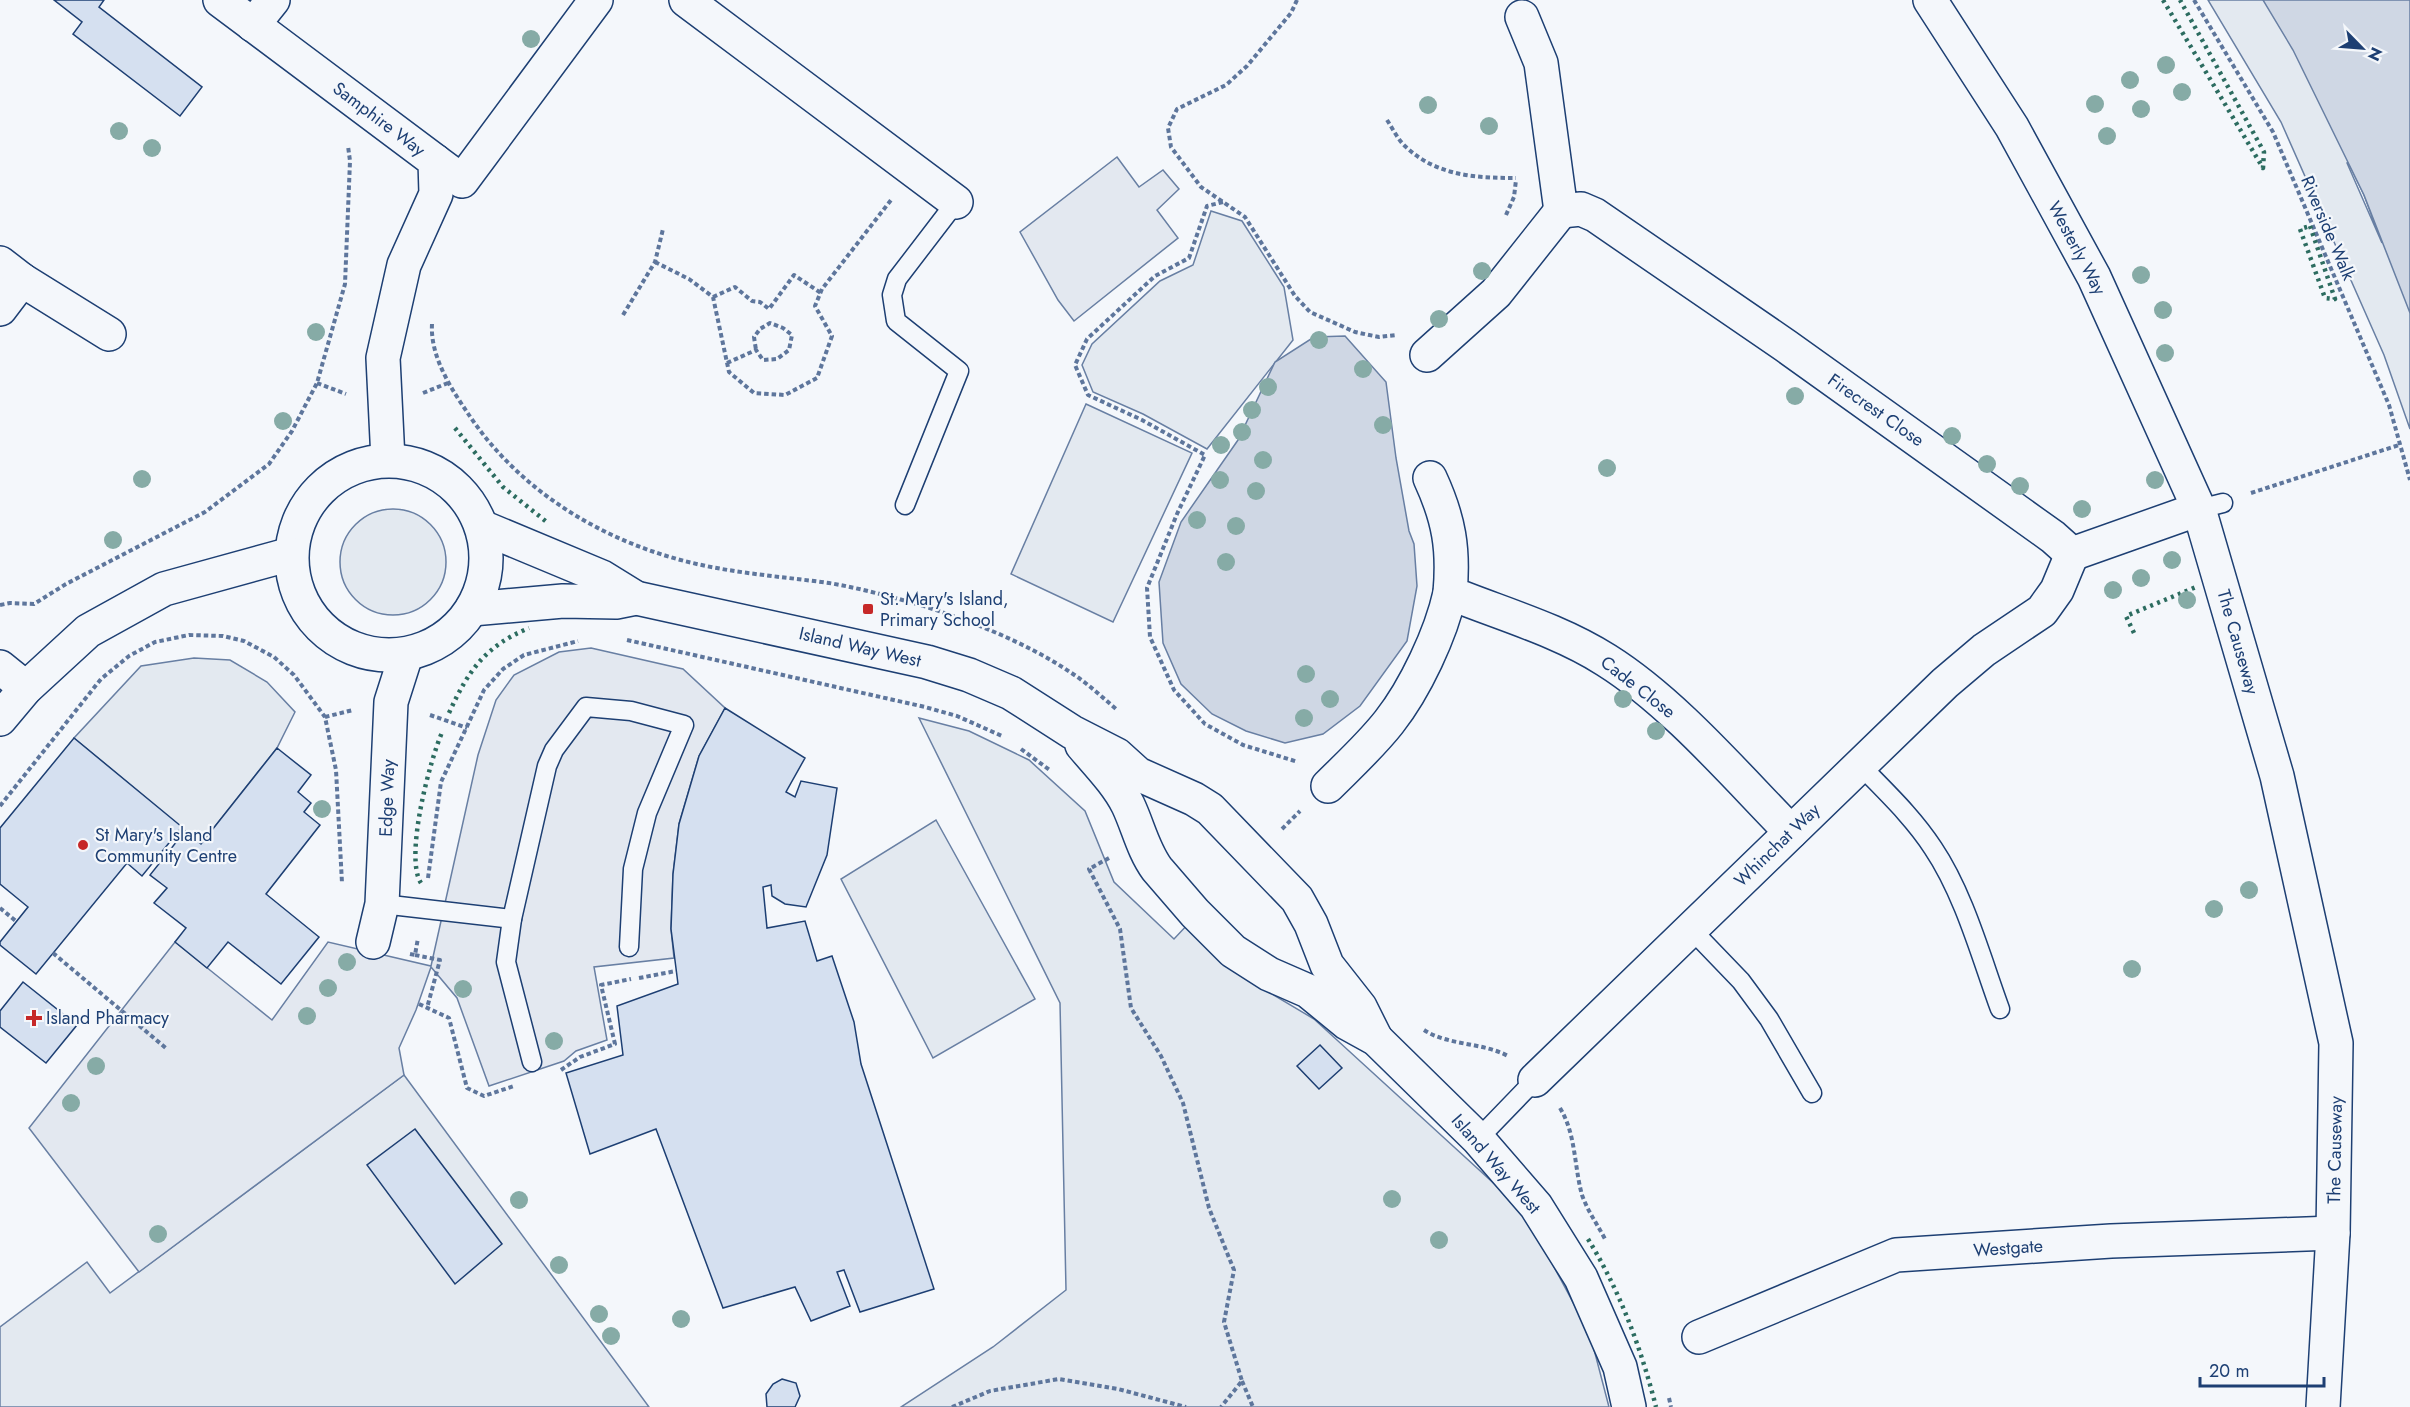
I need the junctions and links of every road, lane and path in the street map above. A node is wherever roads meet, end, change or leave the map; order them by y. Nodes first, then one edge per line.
1 (220, 0) edge
2 (596, 0) edge
3 (686, 0) edge
4 (1297, 0) edge
5 (1930, 0) edge
6 (2194, 0) edge
7 (263, 12) edge
8 (1521, 17) dead end
9 (343, 92) junction
10 (1387, 120) dead end
11 (435, 161) junction
12 (1516, 168) dead end
13 (914, 171) junction
14 (1516, 178) junction
15 (956, 202) joint
16 (1223, 202) junction
17 (1560, 211) junction
18 (1504, 218) dead end
19 (663, 229) dead end
20 (655, 262) junction
21 (11, 271) edge
22 (821, 293) junction
23 (713, 297) junction
24 (0, 309) edge
25 (623, 315) dead end
26 (109, 334) dead end
27 (1398, 335) dead end
28 (756, 350) junction
29 (1427, 355) dead end
30 (727, 363) junction
31 (317, 383) junction
32 (448, 383) dead end
33 (342, 392) dead end
34 (424, 393) dead end
35 (2399, 445) junction
36 (388, 460) junction
37 (1430, 478) dead end
38 (2410, 480) edge
39 (905, 505) dead end
40 (2211, 506) junction
41 (482, 527) junction
42 (291, 554) junction
43 (2072, 554) junction
44 (1450, 593) junction
45 (636, 598) junction
46 (0, 605) edge
47 (472, 609) junction
48 (618, 639) dead end
49 (585, 640) dead end
50 (406, 655) junction
51 (0, 667) edge
52 (26, 688) junction
53 (348, 712) dead end
54 (427, 715) dead end
55 (325, 717) junction
56 (0, 718) edge
57 (467, 728) junction
58 (1072, 732) junction
59 (1305, 765) dead end
60 (1860, 765) junction
61 (1054, 774) dead end
62 (1316, 795) joint
63 (0, 806) edge
64 (1791, 832) junction
65 (1106, 848) dead end
66 (1255, 854) junction
67 (1110, 858) junction
68 (1112, 863) dead end
69 (342, 892) dead end
70 (382, 904) junction
71 (0, 908) edge
72 (423, 909) junction
73 (512, 919) junction
74 (17, 922) dead end
75 (1690, 928) junction
76 (373, 942) joint
77 (629, 947) dead end
78 (53, 953) dead end
79 (415, 955) junction
80 (427, 1008) dead end
81 (2000, 1009) dead end
82 (1376, 1039) junction
83 (167, 1049) dead end
84 (532, 1062) dead end
85 (1535, 1080) joint
86 (1812, 1093) dead end
87 (1478, 1138) junction
88 (2333, 1233) junction
89 (1699, 1337) dead end
90 (1242, 1381) junction
91 (952, 1407) edge
92 (1186, 1407) edge
93 (1221, 1407) edge
94 (1252, 1407) edge
95 (1629, 1407) edge
96 (2323, 1407) edge

1 - 7 street, Samphire Way
2 - 11 street
3 - 13 street
4 - 16 path
5 - 40 street, Westerly Way
6 - 35 path, Riverside Walk
7 - 9 street, Samphire Way
8 - 17 street
9 - 11 street, Samphire Way
9 - 31 path
10 - 14 path
11 - 36 street, Samphire Way
12 - 14 path
13 - 15 street
13 - 22 path
14 - 18 path
15 - 39 lane
16 - 27 path
16 - 59 path
17 - 29 street
17 - 43 street, Firecrest Close
19 - 20 path
20 - 23 path
20 - 25 path
21 - 24 street
21 - 26 street
22 - 23 path
22 - 30 path
23 - 30 path
28 - 28 path
28 - 30 path
31 - 33 path
31 - 46 path
32 - 34 path
35 - 38 path, Riverside Walk
35 - 40 path
36 - 41 street
36 - 42 street
37 - 44 street
40 - 43 street
40 - 88 street, The Causeway
41 - 45 street, Island Way West
41 - 47 street
42 - 50 street
42 - 52 street
43 - 60 street, Whinchat Way
44 - 62 street
44 - 64 street, Cade Close
45 - 47 street, Island Way West
45 - 58 street, Island Way West
47 - 50 street
48 - 61 path
49 - 57 path
50 - 70 street, Edge Way
51 - 52 street
52 - 56 street
53 - 55 path
54 - 57 path
55 - 63 path
55 - 69 path
57 - 72 path
58 - 66 street, Island Way West
58 - 82 street, Island Way West
60 - 64 street, Whinchat Way
60 - 81 lane
62 - 66 path
64 - 75 street, Whinchat Way
65 - 67 path
66 - 82 street, Island Way West
67 - 68 path
67 - 90 path
70 - 72 lane
70 - 76 street, Edge Way
71 - 74 path
72 - 73 lane
72 - 79 path
73 - 77 lane
73 - 84 lane
75 - 85 street, Whinchat Way
75 - 86 lane
76 - 79 path
78 - 83 path
79 - 80 path
82 - 87 street, Island Way West
85 - 87 lane, Whinchat Way
87 - 95 street, Island Way West
88 - 89 street, Westgate
88 - 96 street, The Causeway
90 - 93 path
90 - 94 path
91 - 92 path

